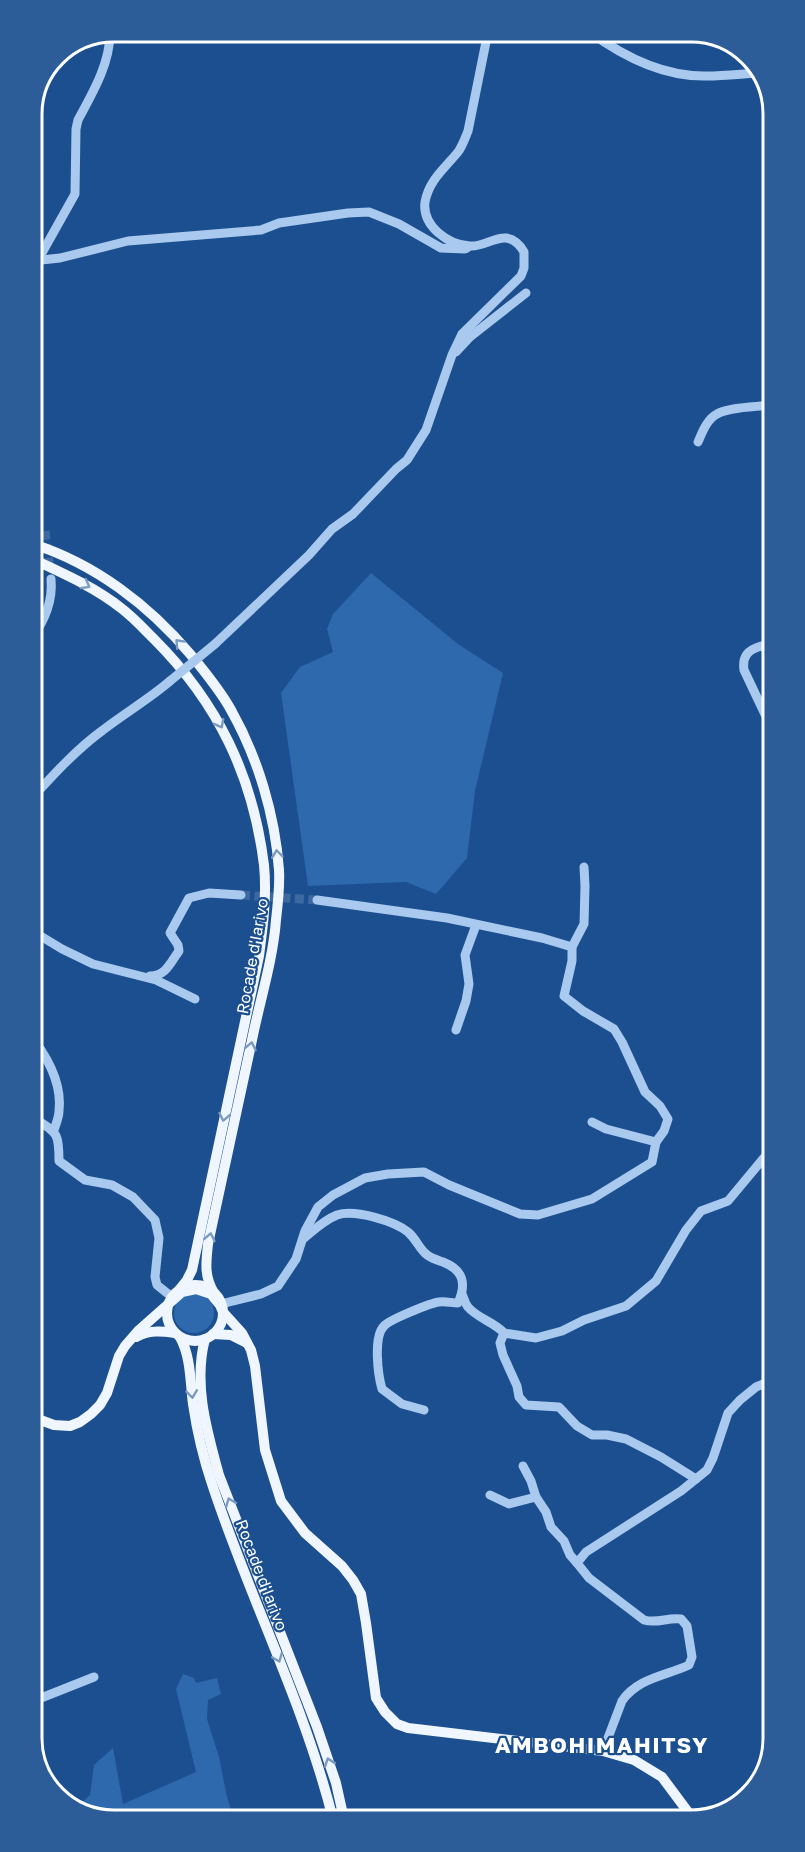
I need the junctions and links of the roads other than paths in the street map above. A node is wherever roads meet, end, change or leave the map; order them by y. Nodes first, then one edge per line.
1 (110, 42) edge
2 (486, 42) edge
3 (608, 42) edge
4 (750, 73) edge
5 (469, 246) junction
6 (42, 248) edge
7 (42, 259) edge
8 (526, 293) dead end
9 (452, 355) junction
10 (763, 406) edge
11 (698, 442) dead end
12 (42, 547) edge
13 (42, 565) edge
14 (51, 579) tunnel mouth
15 (42, 622) edge
16 (763, 647) edge
17 (763, 710) edge
18 (42, 787) edge
19 (584, 867) dead end
20 (241, 895) tunnel mouth
21 (317, 900) tunnel mouth
22 (476, 925) junction
23 (42, 937) edge
24 (572, 947) junction
25 (141, 976) junction
26 (195, 999) dead end
27 (456, 1030) dead end
28 (42, 1051) edge
29 (592, 1122) dead end
30 (42, 1123) edge
31 (54, 1130) junction
32 (656, 1142) junction
33 (763, 1159) edge
34 (303, 1240) junction
35 (214, 1293) junction
36 (462, 1294) junction
37 (173, 1298) junction
38 (222, 1308) junction
39 (504, 1333) junction
40 (178, 1335) junction
41 (209, 1336) junction
42 (133, 1338) junction
43 (247, 1343) junction
44 (763, 1384) edge
45 (424, 1410) dead end
46 (42, 1421) edge
47 (523, 1466) dead end
48 (696, 1479) junction
49 (490, 1495) dead end
50 (536, 1497) junction
51 (577, 1563) junction
52 (94, 1677) dead end
53 (42, 1698) edge
54 (603, 1751) junction
55 (331, 1810) edge
56 (342, 1810) edge
57 (687, 1810) edge

1 - 6 street
2 - 5 street
3 - 4 street
5 - 7 street
5 - 9 street
8 - 9 street
9 - 18 street, bridge
10 - 11 street
35 -> 12 main road, Rocade d'Iarivo
13 -> 37 main road, Rocade d'Iarivo
14 - 15 street
16 - 17 street
19 - 24 street
20 - 25 street
21 - 22 street
22 - 24 street
22 - 27 street
23 - 25 street
24 - 32 street
25 - 26 street
28 - 31 street
29 - 32 street
30 - 31 street
31 - 37 street
32 - 34 street
33 - 39 street
34 - 36 street
34 - 38 street
35 - 37 main road
35 - 38 main road, Rocade d'Iarivo
36 - 39 street
36 - 45 street
37 - 38 main road
37 - 40 main road
37 - 42 main road
38 - 41 main road
38 - 43 main road
39 - 48 street
40 - 41 main road
40 - 42 main road
40 -> 55 main road, Rocade d'Iarivo
41 - 43 main road
56 -> 41 main road, Rocade d'Iarivo
42 - 46 main road
43 - 54 main road
44 - 48 street
47 - 50 street
48 - 51 street
49 - 50 street
50 - 51 street
51 - 54 street
52 - 53 street
54 - 57 main road

